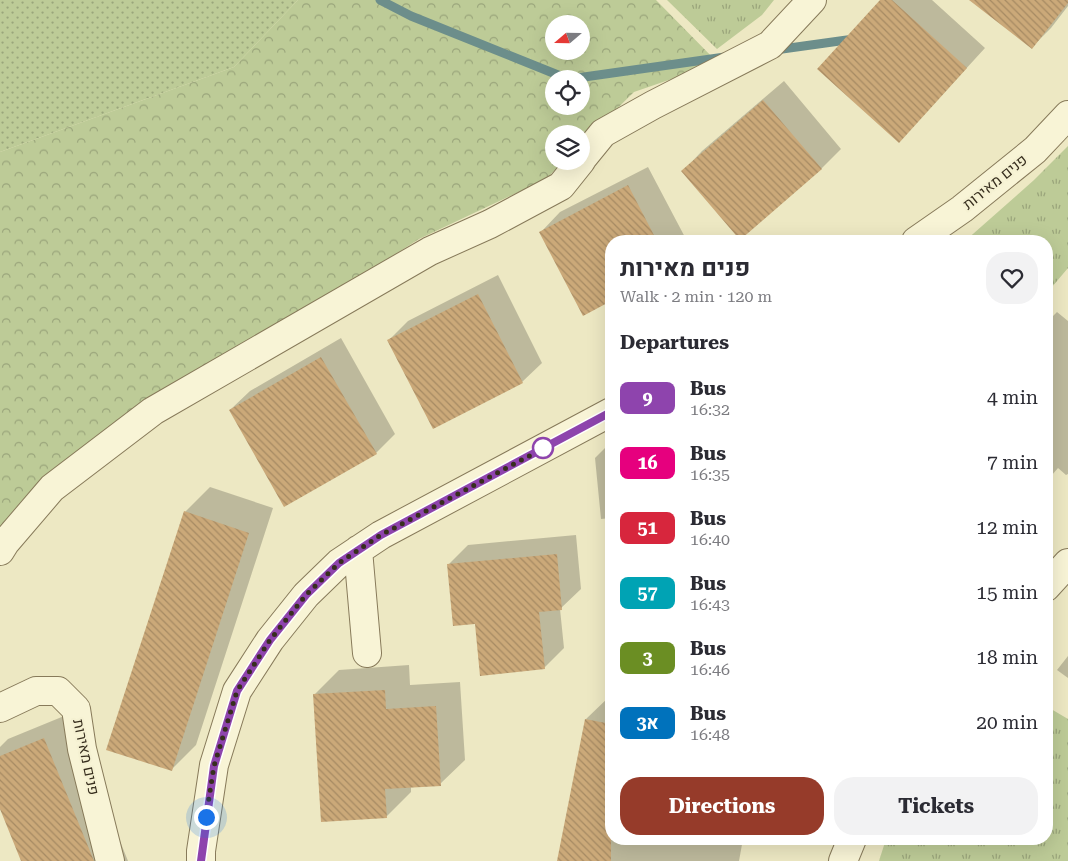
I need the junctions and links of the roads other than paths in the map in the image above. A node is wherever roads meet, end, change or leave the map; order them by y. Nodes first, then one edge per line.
1 (812, 0) edge
2 (1068, 115) edge
3 (590, 150) edge
4 (574, 170) edge
5 (925, 235) edge
6 (605, 415) edge
7 (358, 550) junction
8 (0, 551) edge
9 (1068, 562) edge
10 (1053, 579) edge
11 (367, 653) dead end
12 (0, 708) edge
13 (850, 845) edge
14 (110, 861) edge
15 (201, 861) edge
16 (844, 861) edge

1 - 3 street
2 - 5 street, פנים מאירות
4 - 8 street
6 - 7 street
7 - 11 street
7 - 15 street
9 - 10 street
12 - 14 street, פנים מאירות
13 - 16 street

